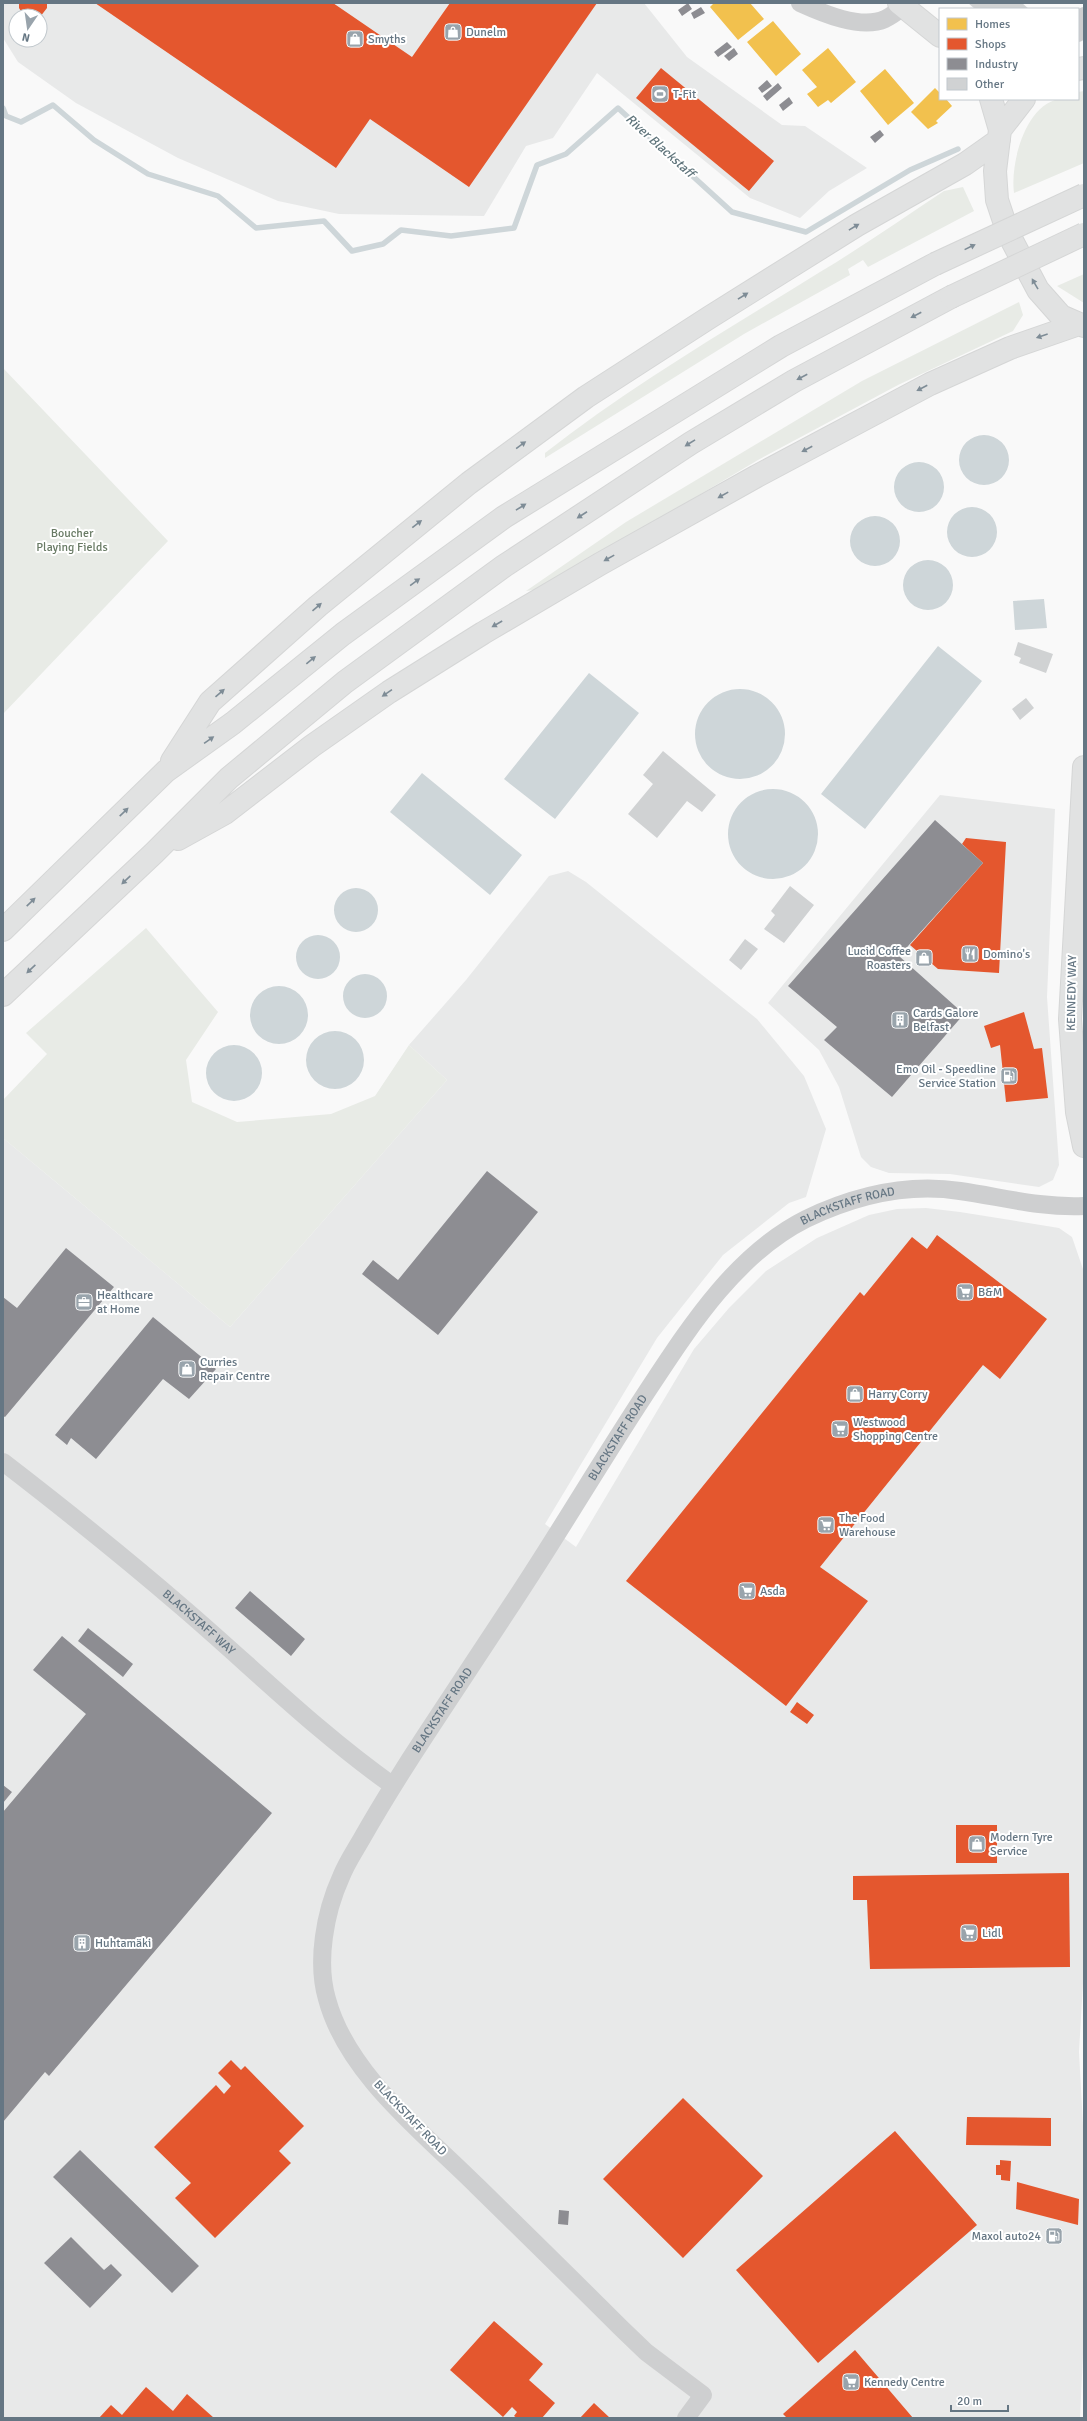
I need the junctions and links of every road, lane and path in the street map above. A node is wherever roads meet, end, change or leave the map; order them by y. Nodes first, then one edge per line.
1 (800, 3) edge
2 (901, 5) edge
3 (1084, 16) edge
4 (1079, 30) edge
5 (939, 35) edge
6 (992, 100) edge
7 (1023, 100) edge
8 (999, 135) junction
9 (1084, 195) edge
10 (1084, 234) edge
11 (1081, 325) edge
12 (1084, 767) edge
13 (166, 771) junction
14 (154, 853) junction
15 (3, 930) edge
16 (3, 995) edge
17 (1084, 1146) edge
18 (1084, 1206) edge
19 (3, 1462) edge
20 (392, 1785) junction
21 (686, 2418) edge

1 - 2 street
2 - 5 highway
3 - 4 street
6 - 8 highway
7 - 8 highway
11 -> 8 highway
13 -> 8 highway
13 -> 9 highway, bridge
10 -> 14 highway, bridge
11 -> 14 highway
12 - 17 highway, KENNEDY WAY
15 -> 13 highway
14 -> 16 highway
18 - 20 street, BLACKSTAFF ROAD
19 - 20 street, BLACKSTAFF WAY
20 - 21 street, BLACKSTAFF ROAD

